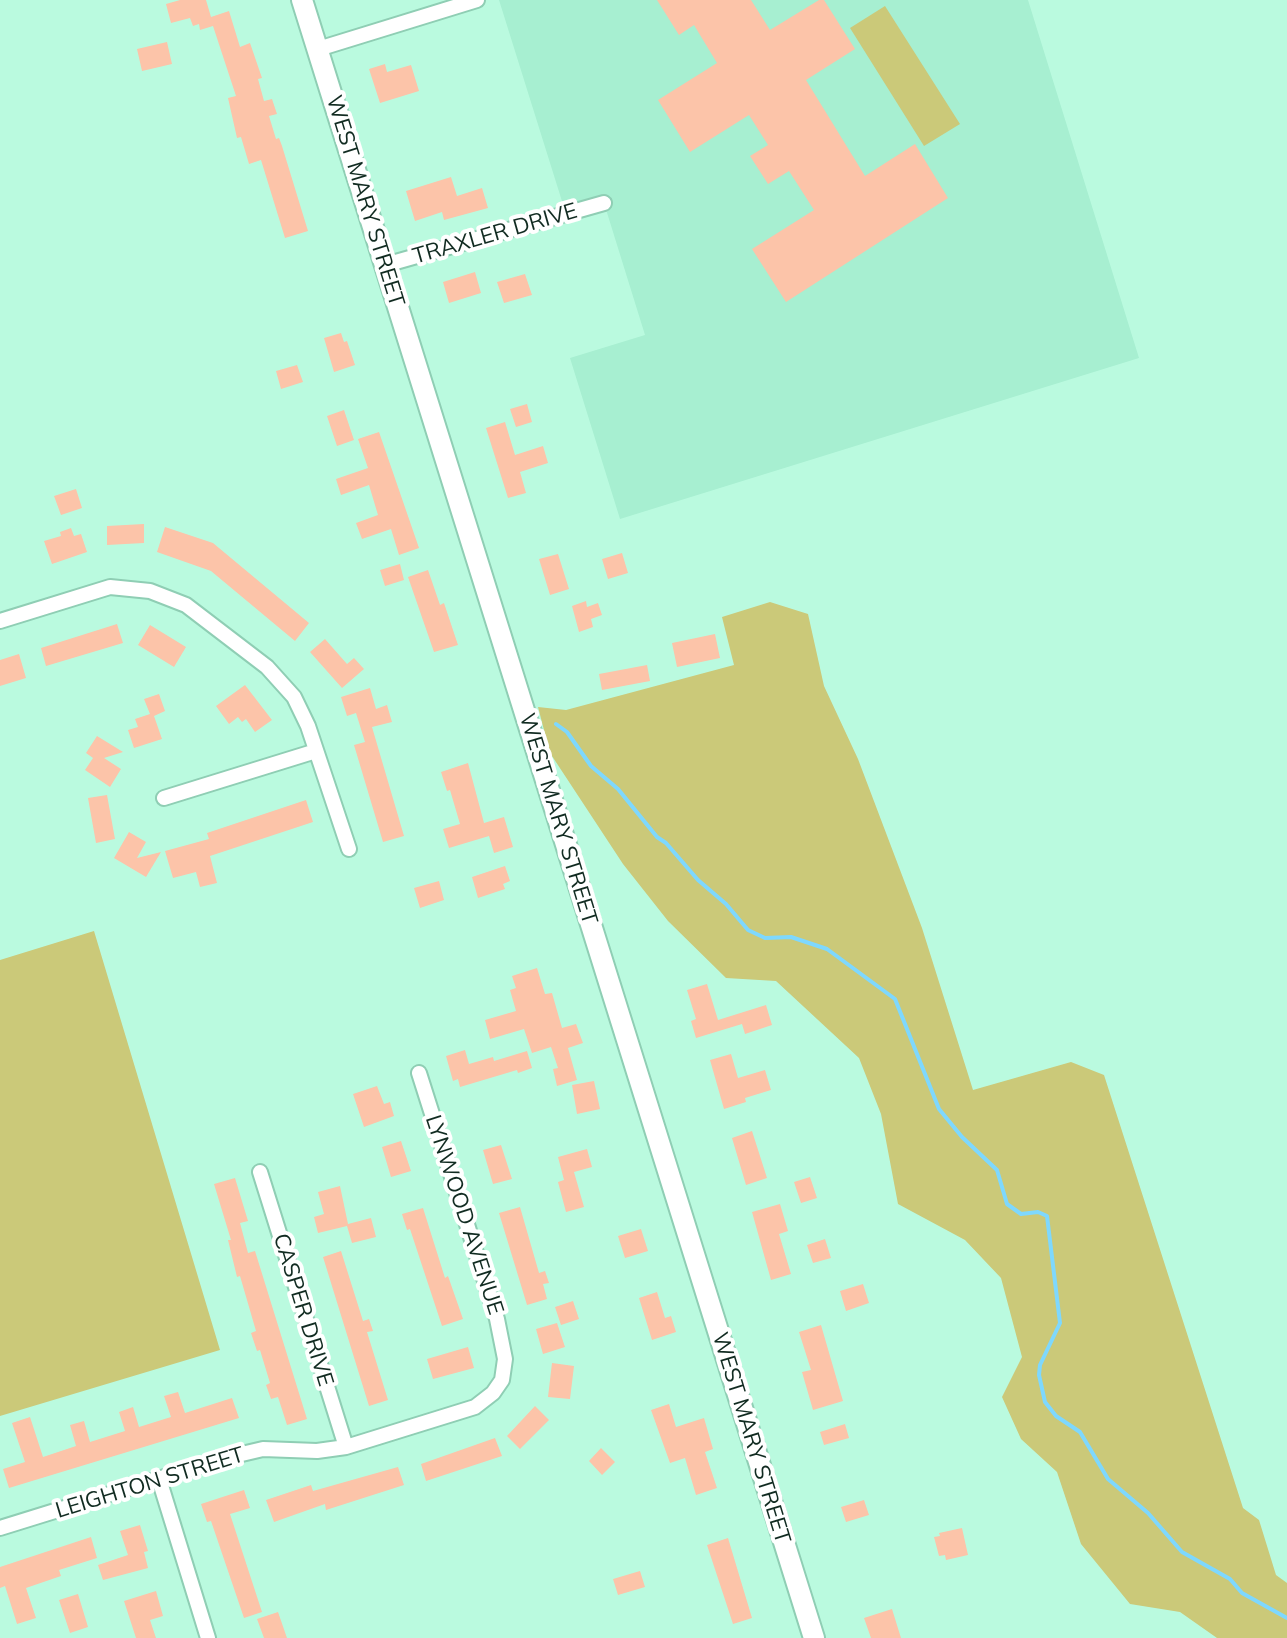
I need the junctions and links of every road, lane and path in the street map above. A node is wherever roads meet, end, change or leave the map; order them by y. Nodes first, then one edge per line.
1 (302, 0) edge
2 (477, 0) edge
3 (318, 49) junction
4 (604, 203) dead end
5 (385, 265) junction
6 (0, 621) edge
7 (316, 751) junction
8 (164, 798) dead end
9 (349, 849) dead end
10 (419, 1073) dead end
11 (260, 1172) dead end
12 (505, 1359) joint
13 (346, 1447) junction
14 (159, 1479) junction
15 (0, 1528) edge
16 (208, 1638) edge
17 (814, 1638) edge

1 - 3 main road, WEST MARY STREET
2 - 3 street
3 - 5 main road, WEST MARY STREET
4 - 5 street, TRAXLER DRIVE
5 - 17 main road, WEST MARY STREET
6 - 7 street
7 - 8 street
7 - 9 street
10 - 12 street, LYNWOOD AVENUE
11 - 13 street, CASPER DRIVE
12 - 13 street, LEIGHTON STREET
13 - 14 street, LEIGHTON STREET
14 - 15 street, LEIGHTON STREET
14 - 16 street

